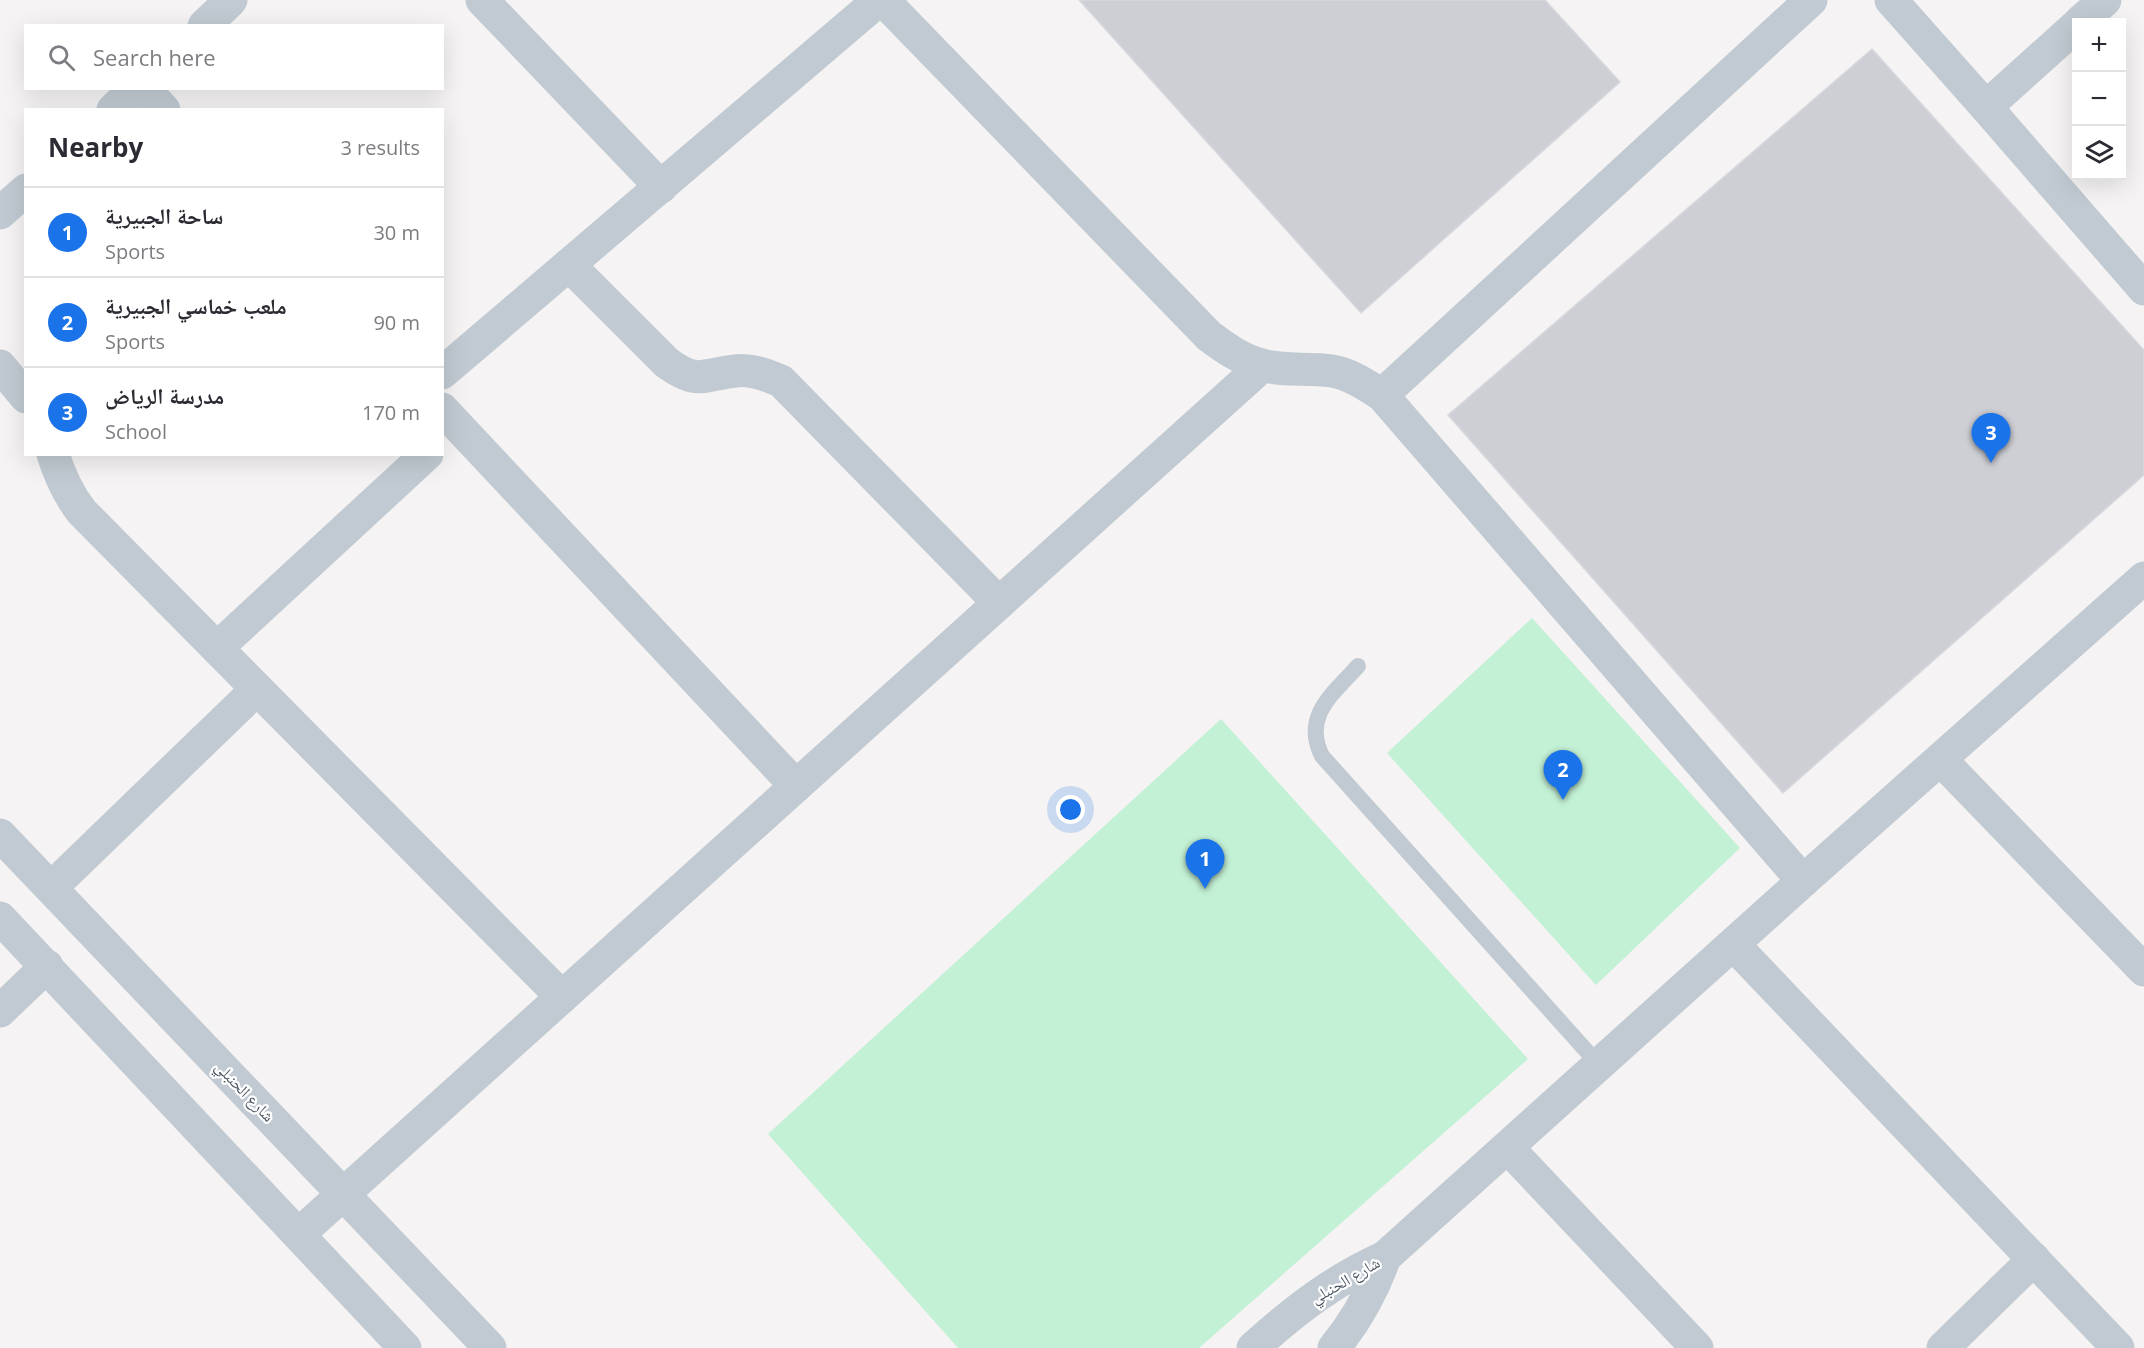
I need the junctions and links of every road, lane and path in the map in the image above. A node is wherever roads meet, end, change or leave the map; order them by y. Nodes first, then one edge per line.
1 (230, 0) edge
2 (482, 0) edge
3 (881, 0) edge
4 (1811, 0) edge
5 (1890, 0) edge
6 (2105, 0) edge
7 (2085, 18) edge
8 (206, 24) edge
9 (2072, 30) edge
10 (134, 90) edge
11 (146, 90) edge
12 (1986, 107) junction
13 (115, 108) edge
14 (162, 108) edge
15 (660, 187) junction
16 (24, 192) edge
17 (0, 213) edge
18 (568, 266) junction
19 (2144, 290) edge
20 (0, 366) edge
21 (1262, 366) junction
22 (444, 372) edge
23 (24, 395) edge
24 (1382, 395) junction
25 (448, 425) edge
26 (54, 456) edge
27 (425, 456) edge
28 (2144, 578) edge
29 (999, 603) junction
30 (217, 648) junction
31 (1358, 666) dead end
32 (258, 689) junction
33 (1941, 760) junction
34 (796, 786) junction
35 (0, 835) edge
36 (1803, 881) junction
37 (51, 888) junction
38 (0, 918) edge
39 (1734, 945) junction
40 (46, 966) junction
41 (2144, 970) edge
42 (562, 997) junction
43 (0, 1011) edge
44 (1600, 1066) junction
45 (1508, 1148) junction
46 (344, 1194) junction
47 (299, 1234) junction
48 (1385, 1257) junction
49 (2034, 1259) junction
50 (478, 1344) edge
51 (405, 1348) edge
52 (1253, 1348) edge
53 (1334, 1348) edge
54 (1696, 1348) edge
55 (1943, 1348) edge
56 (2118, 1348) edge

1 - 8 street
2 - 15 street
3 - 15 street
3 - 21 street
4 - 24 street
5 - 12 street
6 - 7 street
9 - 12 street
10 - 13 street
11 - 14 street
12 - 19 street
15 - 18 street
16 - 17 street
18 - 22 street
18 - 29 street
20 - 23 street
21 - 24 street
21 - 29 street
24 - 36 street
25 - 34 street
26 - 30 street
27 - 30 street
28 - 33 street
29 - 34 street
30 - 32 street
31 - 44 lane
32 - 37 street
32 - 42 street
33 - 36 street
33 - 41 street
34 - 42 street
35 - 37 street, شارع الحنبلي
36 - 39 street
37 - 46 street, شارع الحنبلي
38 - 40 street
39 - 44 street
39 - 49 street
40 - 43 street
40 - 47 street
42 - 46 street
44 - 45 street
45 - 48 street
45 - 54 street
46 - 47 street
46 - 50 street, شارع الحنبلي
47 - 51 street
48 - 52 street, شارع الحنبلي
48 - 53 street, شارع الحنبلي
49 - 55 street
49 - 56 street

